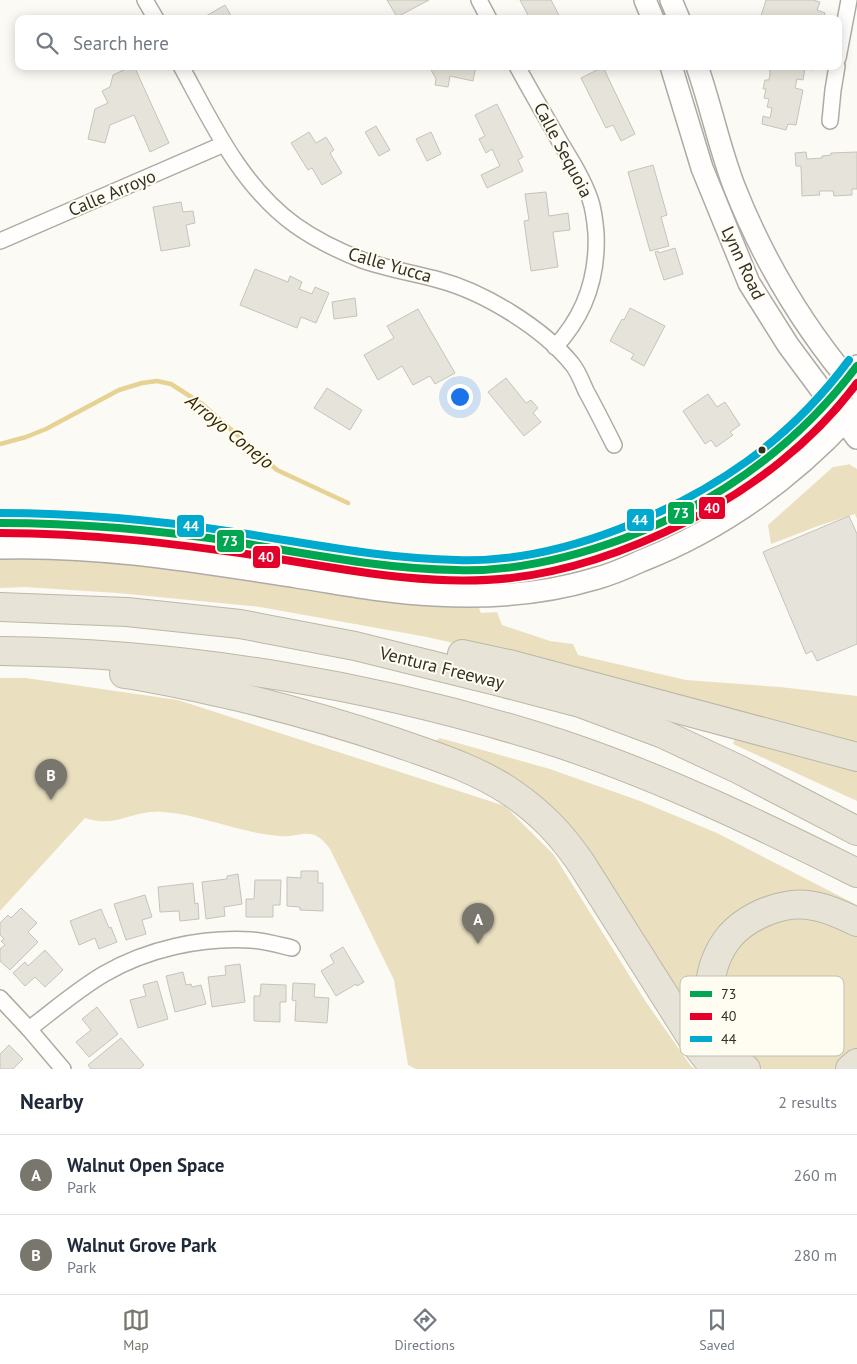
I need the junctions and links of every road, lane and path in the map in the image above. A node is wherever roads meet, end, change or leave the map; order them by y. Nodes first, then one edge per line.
1 (145, 0) edge
2 (478, 0) edge
3 (645, 0) edge
4 (671, 0) edge
5 (849, 0) edge
6 (154, 15) edge
7 (487, 15) edge
8 (651, 15) edge
9 (677, 15) edge
10 (842, 37) edge
11 (183, 70) edge
12 (519, 70) edge
13 (672, 70) edge
14 (698, 70) edge
15 (836, 70) edge
16 (830, 121) dead end
17 (224, 144) junction
18 (0, 241) edge
19 (556, 347) junction
20 (854, 378) edge
21 (829, 400) junction
22 (853, 423) edge
23 (614, 445) dead end
24 (0, 523) edge
25 (0, 548) edge
26 (544, 562) junction
27 (501, 595) junction
28 (0, 607) edge
29 (240, 624) junction
30 (0, 651) edge
31 (0, 666) edge
32 (857, 757) edge
33 (857, 831) edge
34 (857, 872) edge
35 (857, 922) edge
36 (292, 948) dead end
37 (711, 976) edge
38 (0, 998) edge
39 (680, 1020) edge
40 (30, 1029) junction
41 (704, 1056) edge
42 (732, 1056) edge
43 (857, 1063) edge
44 (63, 1069) edge
45 (715, 1069) edge
46 (746, 1069) edge
47 (850, 1069) edge

1 - 6 street
2 - 7 street
3 - 8 main road
4 - 9 main road
5 - 10 street
11 - 17 street, Calle Yucca
12 - 19 street, Calle Sequoia
13 - 21 main road, Lynn Road
14 - 20 main road, Lynn Road
15 - 16 street
17 - 18 street, Calle Arroyo
17 - 19 street, Calle Yucca
19 - 23 street, Calle Yucca
20 - 21 main road
21 - 22 main road, Lynn Road
21 - 26 main road
22 - 27 main road
24 - 26 main road
25 - 27 main road
26 - 27 main road
28 - 29 highway, Ventura Freeway
29 - 32 highway
29 - 33 highway, Ventura Freeway
30 - 34 highway
31 - 39 highway
35 - 37 highway
36 - 40 street
38 - 40 street
40 - 44 street
41 - 45 highway
42 - 46 highway
43 - 47 highway

